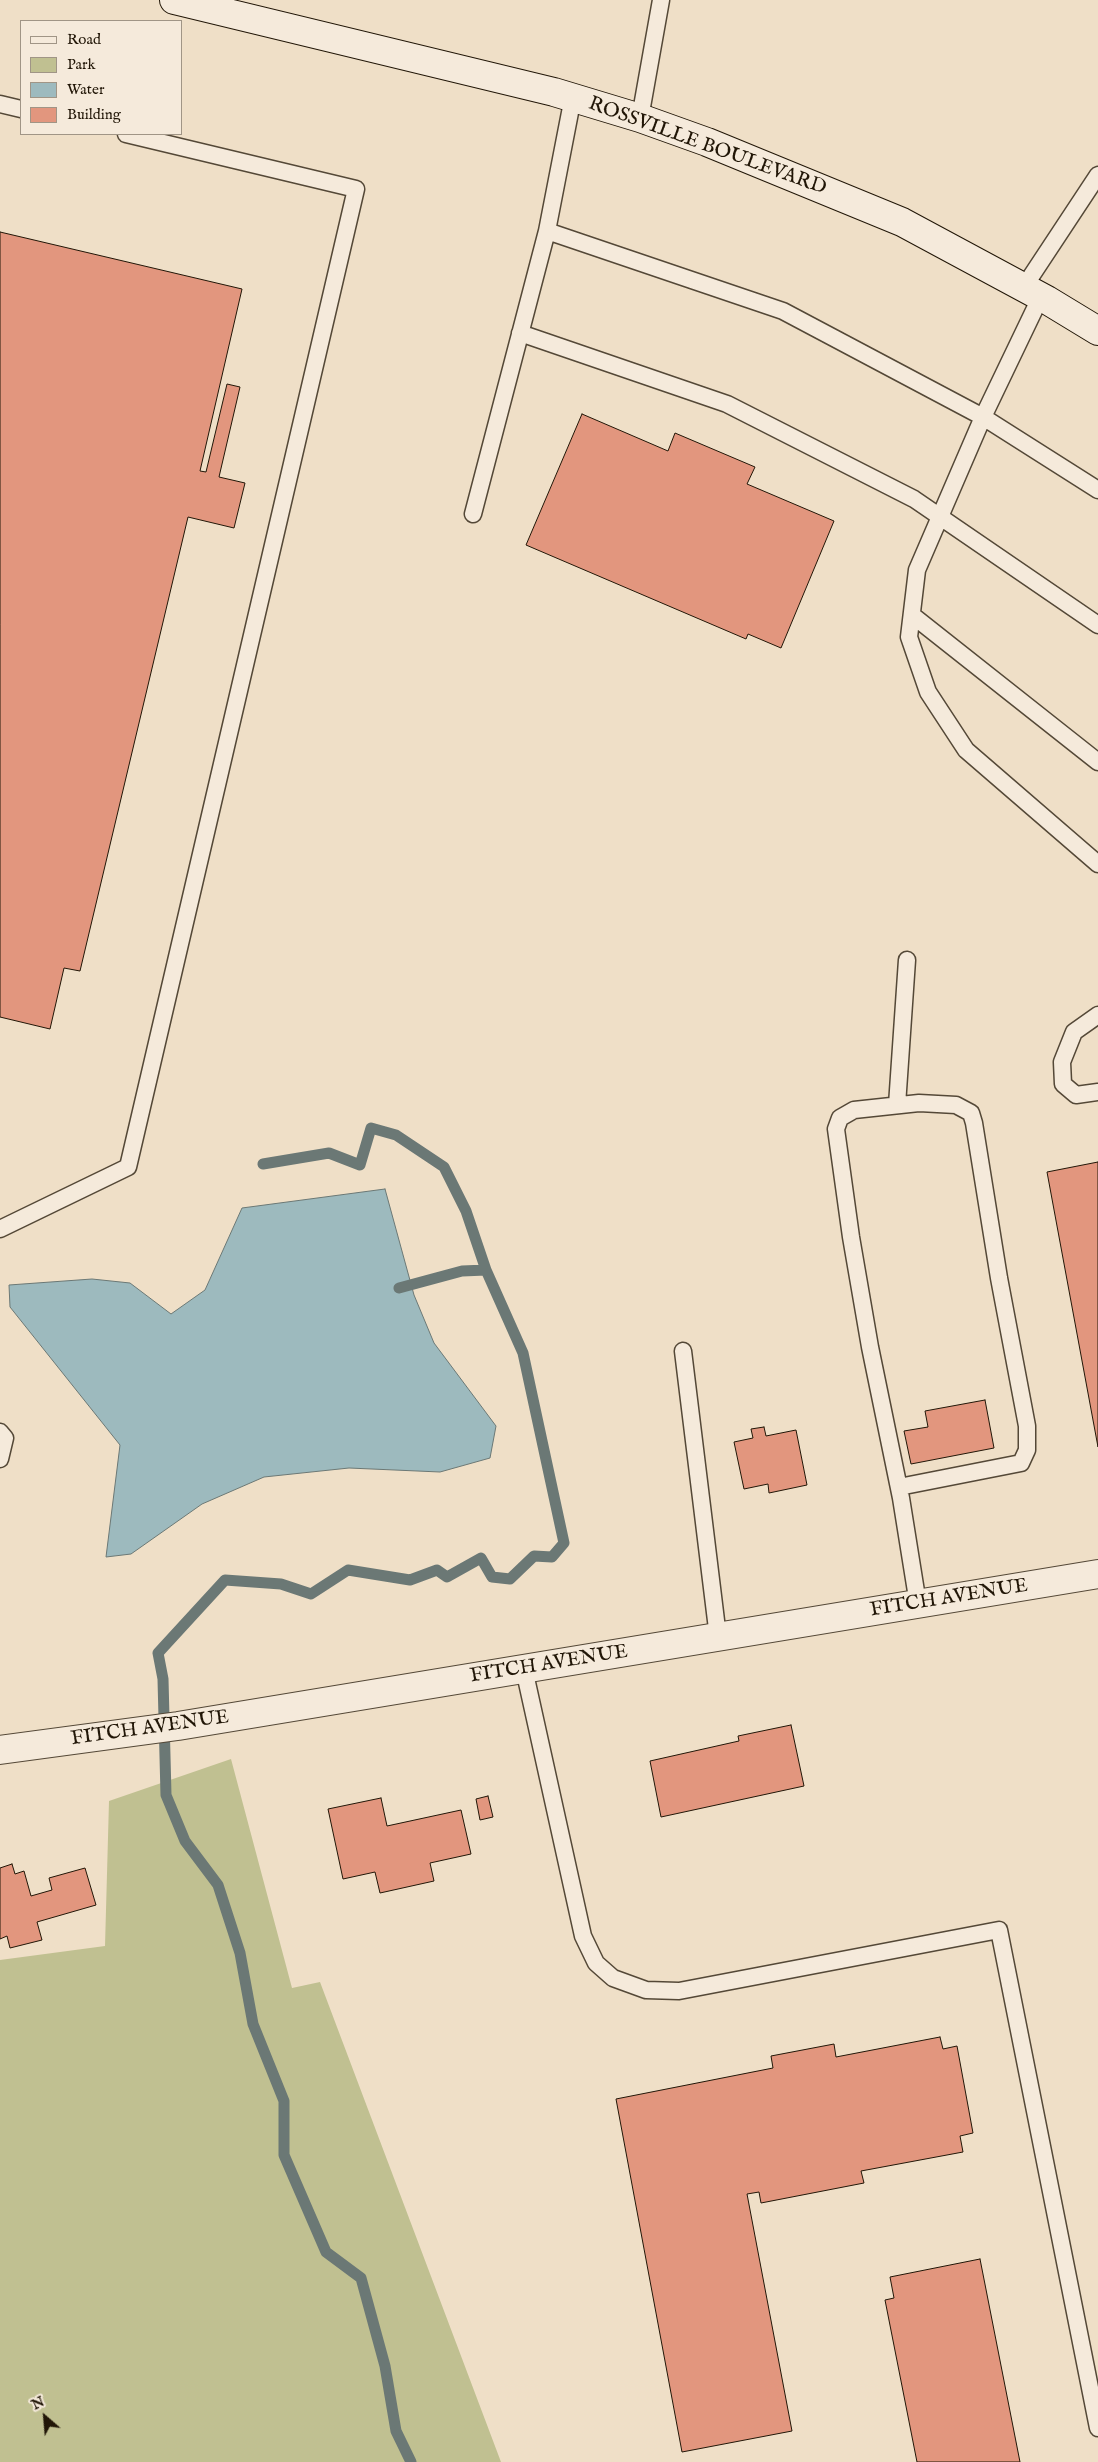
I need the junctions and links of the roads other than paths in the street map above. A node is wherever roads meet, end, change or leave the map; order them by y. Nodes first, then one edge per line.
1 (174, 0) edge
2 (662, 0) edge
3 (573, 98) junction
4 (0, 104) edge
5 (20, 109) edge
6 (640, 118) junction
7 (130, 135) edge
8 (1098, 175) edge
9 (547, 231) junction
10 (1032, 292) junction
11 (1098, 331) edge
12 (520, 333) junction
13 (983, 417) junction
14 (1098, 490) edge
15 (474, 514) dead end
16 (940, 516) junction
17 (912, 615) junction
18 (1098, 625) edge
19 (1098, 762) edge
20 (1098, 864) edge
21 (906, 960) dead end
22 (1098, 1015) edge
23 (1098, 1092) edge
24 (897, 1105) junction
25 (0, 1229) edge
26 (683, 1351) dead end
27 (0, 1432) edge
28 (0, 1459) edge
29 (898, 1487) junction
30 (1098, 1574) edge
31 (918, 1604) junction
32 (718, 1637) junction
33 (524, 1669) junction
34 (0, 1750) edge
35 (1098, 2428) edge

1 - 3 street, ROSSVILLE BOULEVARD
2 - 6 lane
3 - 6 street, ROSSVILLE BOULEVARD
3 - 9 lane
4 - 5 lane
6 - 10 street, ROSSVILLE BOULEVARD
7 - 25 lane
8 - 10 lane
9 - 12 lane
9 - 13 lane
10 - 11 street, ROSSVILLE BOULEVARD
10 - 13 lane
12 - 15 lane
12 - 16 lane
13 - 14 lane
13 - 16 lane
16 - 17 lane
16 - 18 lane
17 - 19 lane
17 - 20 lane
21 - 24 lane
22 - 23 lane
24 - 29 lane
24 - 29 lane
26 - 32 lane
27 - 28 lane
29 - 31 lane
30 - 31 street, FITCH AVENUE
31 - 32 street, FITCH AVENUE
32 - 33 street, FITCH AVENUE
33 - 34 street, FITCH AVENUE
33 - 35 lane

